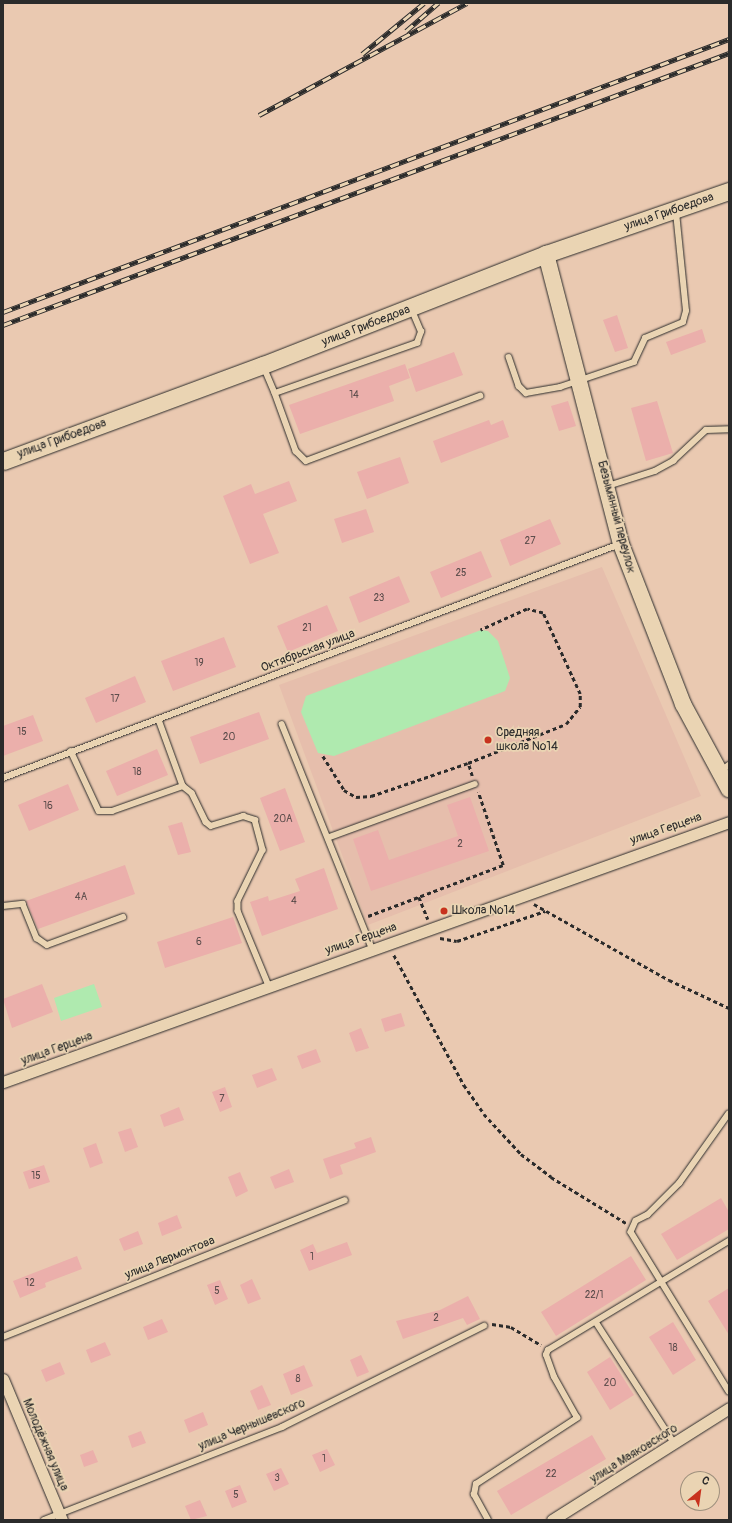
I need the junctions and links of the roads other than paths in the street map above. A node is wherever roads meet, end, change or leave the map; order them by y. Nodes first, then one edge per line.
1 (729, 191) edge
2 (676, 210) junction
3 (546, 254) junction
4 (411, 308) junction
5 (508, 356) dead end
6 (263, 365) junction
7 (579, 382) junction
8 (275, 393) junction
9 (480, 396) dead end
10 (729, 429) edge
11 (3, 461) edge
12 (608, 486) junction
13 (621, 544) junction
14 (158, 720) junction
15 (282, 724) dead end
16 (71, 751) junction
17 (724, 769) edge
18 (3, 778) edge
19 (475, 784) road end
20 (183, 786) junction
21 (729, 790) edge
22 (729, 822) edge
23 (330, 837) junction
24 (3, 906) edge
25 (123, 917) dead end
26 (372, 948) junction
27 (269, 986) junction
28 (3, 1082) edge
29 (729, 1114) edge
30 (345, 1200) dead end
31 (729, 1241) edge
32 (665, 1282) junction
33 (596, 1322) junction
34 (484, 1326) road end
35 (3, 1337) edge
36 (3, 1379) edge
37 (729, 1391) edge
38 (729, 1408) edge
39 (675, 1444) junction
40 (61, 1517) edge
41 (44, 1520) edge
42 (488, 1520) edge
43 (552, 1520) edge

1 - 2 main road, улица Грибоедова
2 - 3 main road, улица Грибоедова
2 - 7 lane
3 - 4 main road, улица Грибоедова
3 - 7 street, Безымянный переулок
4 - 6 main road, улица Грибоедова
4 - 8 lane
5 - 7 lane
6 - 8 lane
6 - 11 main road, улица Грибоедова
7 - 12 street, Безымянный переулок
8 - 9 lane
10 - 12 lane
12 - 13 street, Безымянный переулок
13 - 14 lane, Октябрьская улица
13 - 17 street, Безымянный переулок
14 - 16 lane, Октябрьская улица
14 - 20 lane
15 - 23 lane
16 - 18 lane, Октябрьская улица
16 - 20 lane
17 - 21 street, Безымянный переулок
19 - 23 lane
20 - 27 lane
22 - 26 street, улица Герцена
23 - 26 lane
24 - 25 lane
26 - 27 street, улица Герцена
27 - 28 street, улица Герцена
29 - 32 lane
30 - 35 lane, улица Лермонтова
31 - 32 lane
32 - 33 lane
32 - 37 lane
33 - 39 lane
33 - 42 lane
34 - 40 lane, улица Чернышевского
36 - 40 street, Молодёжная улица
38 - 39 street, улица Маяковского
39 - 43 street, улица Маяковского
40 - 41 lane, улица Чернышевского

